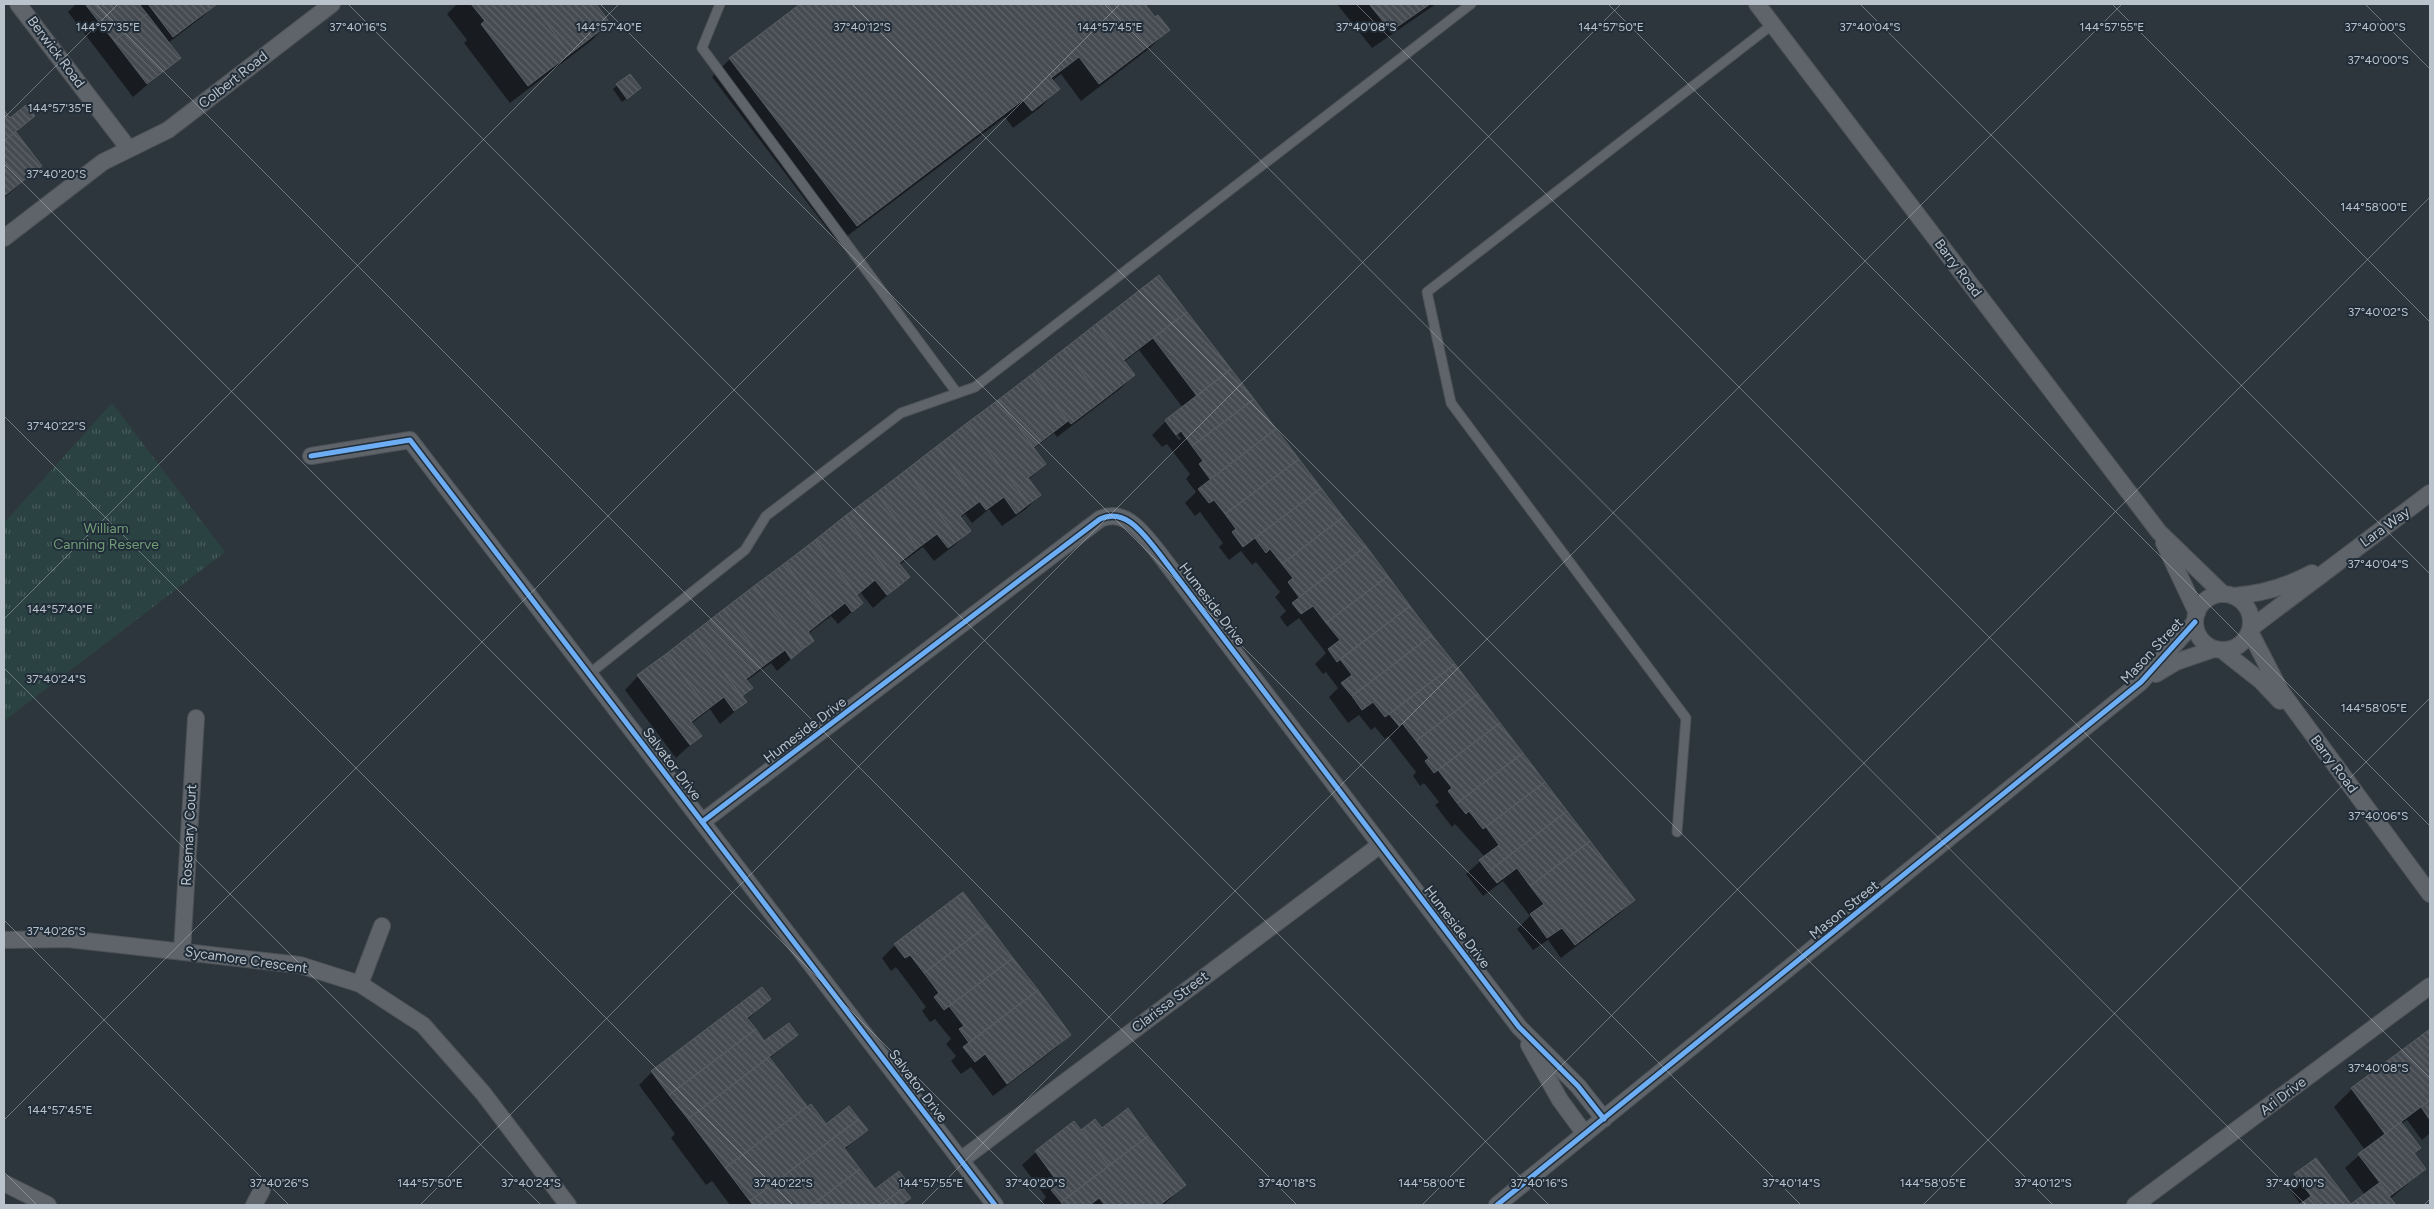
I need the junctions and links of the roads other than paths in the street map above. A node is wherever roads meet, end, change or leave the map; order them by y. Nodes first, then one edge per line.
1 (18, 4) edge
2 (332, 4) edge
3 (720, 4) edge
4 (1471, 4) edge
5 (1758, 4) edge
6 (1773, 24) junction
7 (129, 149) junction
8 (4, 238) edge
9 (957, 393) junction
10 (311, 456) dead end
11 (2430, 493) edge
12 (2159, 532) junction
13 (2339, 560) junction
14 (2228, 595) junction
15 (2196, 617) junction
16 (2250, 630) junction
17 (2218, 650) junction
18 (589, 674) junction
19 (2141, 682) junction
20 (196, 718) dead end
21 (2310, 731) junction
22 (702, 822) junction
23 (1677, 832) dead end
24 (1380, 845) junction
25 (2430, 894) edge
26 (382, 926) dead end
27 (4, 940) edge
28 (182, 952) junction
29 (360, 984) junction
30 (2430, 986) edge
31 (1520, 1027) junction
32 (1604, 1119) junction
33 (1585, 1134) junction
34 (961, 1160) junction
35 (4, 1183) edge
36 (262, 1190) dead end
37 (48, 1205) edge
38 (254, 1205) edge
39 (568, 1205) edge
40 (995, 1205) edge
41 (1497, 1205) edge
42 (2135, 1205) edge

1 - 7 street, Berwick Road
2 - 7 street, Colbert Road
3 - 9 lane
4 - 9 lane
5 - 6 street, Barry Road
6 - 12 street, Barry Road
6 - 23 lane
7 - 8 street, Colbert Road
9 - 18 lane
10 - 18 street, Salvator Drive
11 - 13 street, Lara Way
12 - 14 street, Barry Road
12 - 15 street, Barry Road
13 - 14 street
13 - 16 street
14 - 15 street
14 - 16 street
15 - 17 street
15 - 19 street, Mason Street
16 - 17 street
16 - 21 street, Barry Road
17 - 19 street, Mason Street
17 - 21 street, Barry Road
18 - 22 street, Salvator Drive
19 - 32 street, Mason Street
20 - 28 street, Rosemary Court
21 - 25 street, Barry Road
22 - 24 street, Humeside Drive
22 - 34 street, Salvator Drive
24 - 31 street, Humeside Drive
24 - 34 street, Clarissa Street
26 - 29 street
27 - 28 street, Sycamore Crescent
28 - 29 street, Sycamore Crescent
29 - 39 street, Sycamore Crescent
30 - 42 street, Ari Drive
31 - 32 street, Humeside Drive
31 - 33 street
32 - 33 street, Mason Street
33 - 41 street, Mason Street
34 - 40 street, Salvator Drive
35 - 37 street
36 - 38 street

